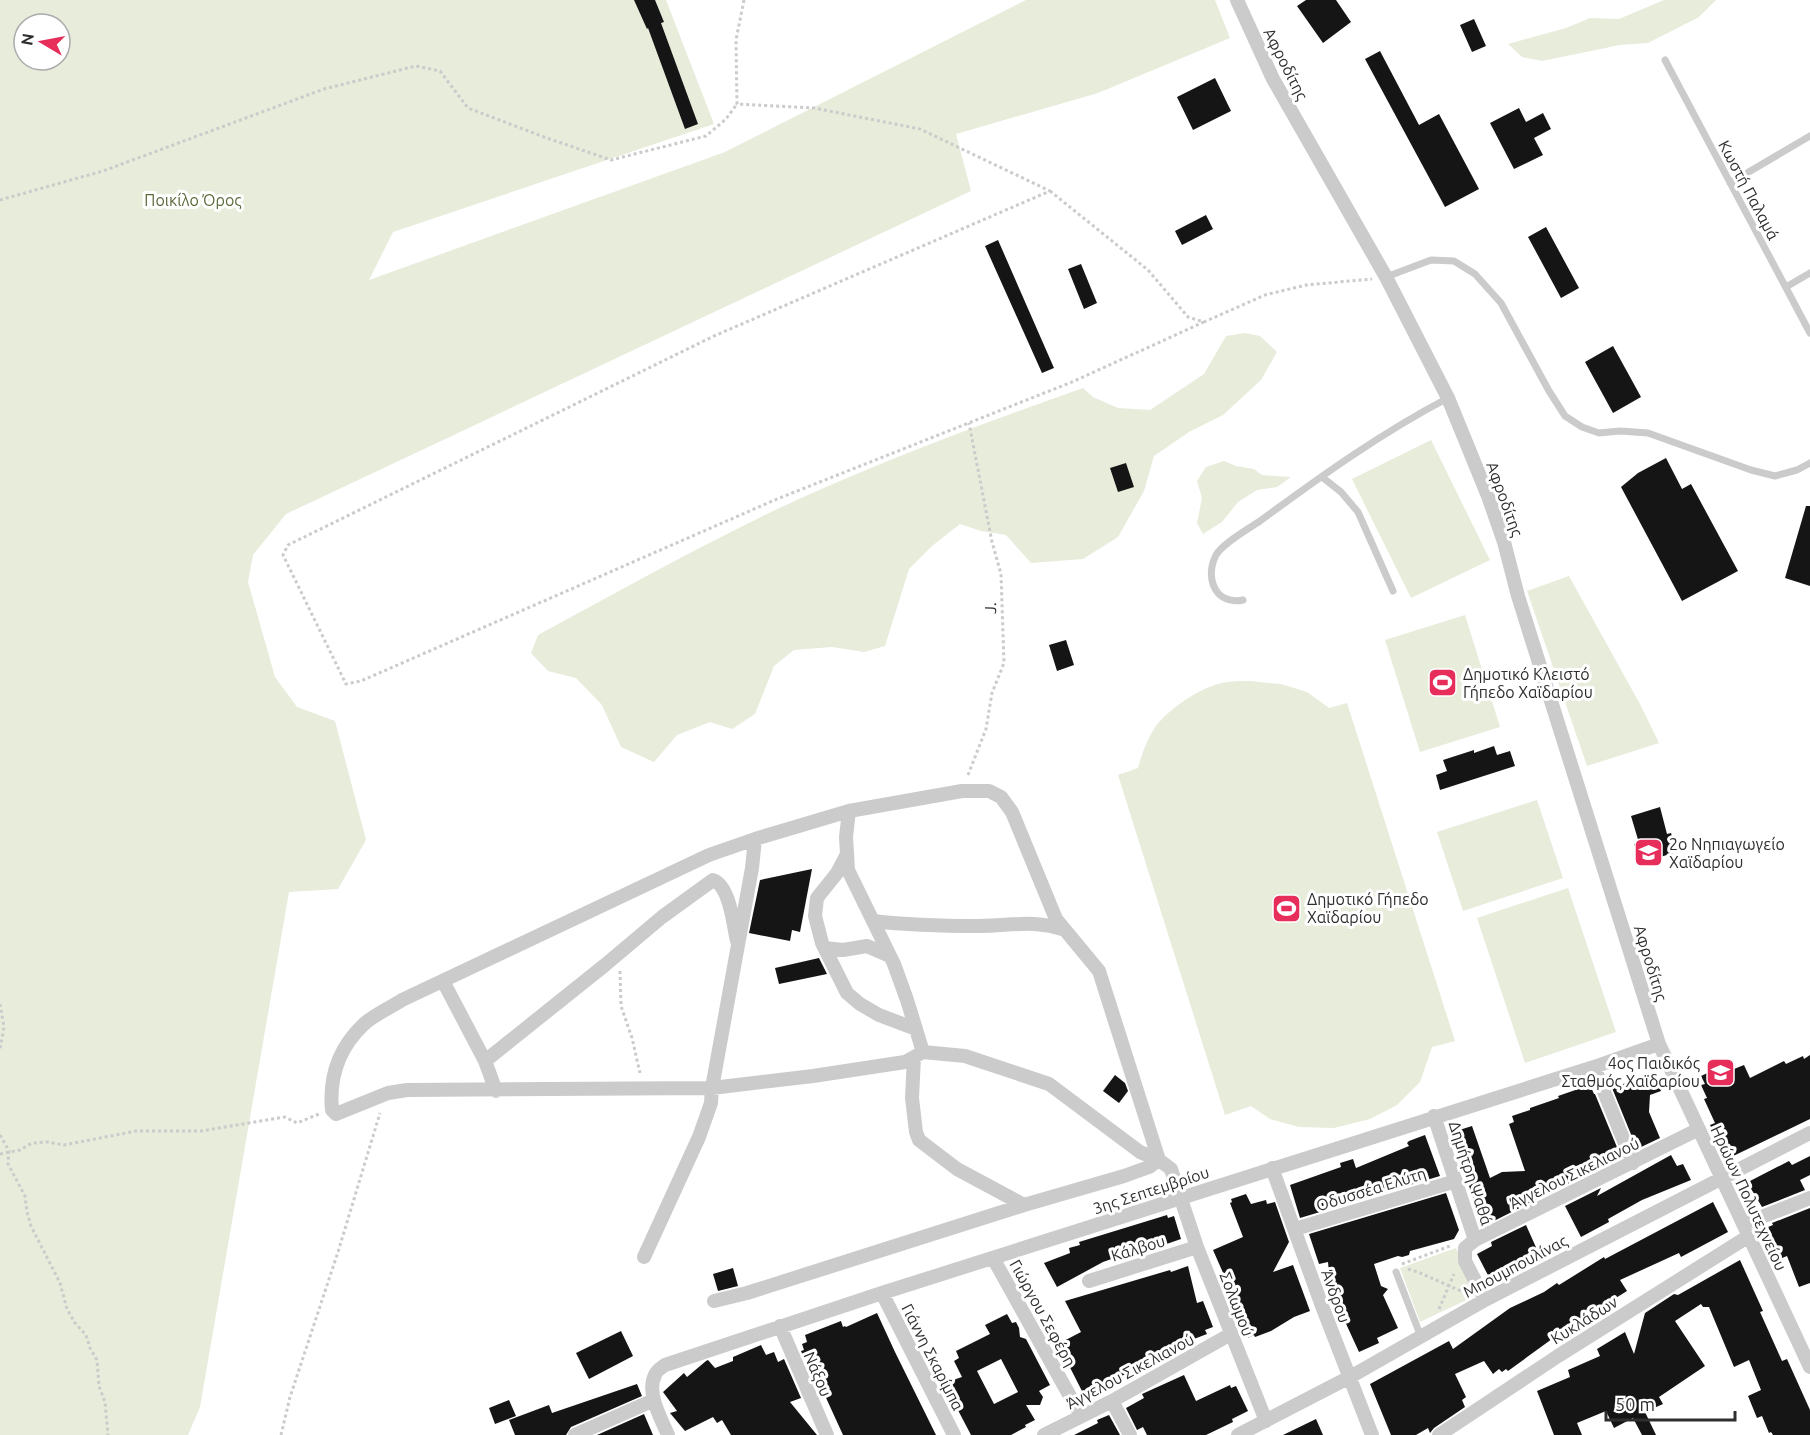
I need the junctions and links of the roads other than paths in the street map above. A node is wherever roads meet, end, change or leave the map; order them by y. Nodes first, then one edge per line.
1 (1237, 0) edge
2 (1665, 60) dead end
3 (1810, 136) edge
4 (1730, 183) junction
5 (1810, 273) edge
6 (1386, 278) junction
7 (1786, 287) junction
8 (1810, 333) edge
9 (1448, 398) junction
10 (1810, 463) edge
11 (1322, 477) junction
12 (1393, 591) dead end
13 (1243, 600) dead end
14 (849, 812) junction
15 (755, 839) junction
16 (847, 855) junction
17 (873, 921) junction
18 (1065, 930) junction
19 (825, 948) junction
20 (738, 949) junction
21 (890, 956) junction
22 (443, 981) junction
23 (916, 1029) junction
24 (1659, 1044) junction
25 (918, 1055) junction
26 (485, 1062) junction
27 (1594, 1066) junction
28 (712, 1088) junction
29 (496, 1091) junction
30 (1434, 1116) junction
31 (1699, 1130) junction
32 (1810, 1133) edge
33 (1158, 1160) junction
34 (1633, 1163) junction
35 (1272, 1168) junction
36 (1721, 1178) junction
37 (1456, 1181) junction
38 (1180, 1198) junction
39 (1810, 1198) edge
40 (1024, 1205) junction
41 (1295, 1229) junction
42 (1746, 1230) junction
43 (1197, 1247) junction
44 (1468, 1248) junction
45 (644, 1257) dead end
46 (993, 1258) junction
47 (1396, 1272) dead end
48 (1089, 1281) dead end
49 (882, 1293) junction
50 (714, 1301) dead end
51 (1483, 1301) junction
52 (780, 1326) junction
53 (1231, 1334) junction
54 (1426, 1334) junction
55 (1810, 1367) edge
56 (1350, 1377) junction
57 (654, 1400) junction
58 (1112, 1401) junction
59 (1081, 1416) junction
60 (1266, 1421) junction
61 (574, 1435) edge
62 (668, 1435) edge
63 (827, 1435) edge
64 (954, 1435) edge
65 (1044, 1435) edge
66 (1130, 1435) edge
67 (1238, 1435) edge
68 (1372, 1435) edge
69 (1439, 1435) edge

1 - 6 street, Αφροδίτης
2 - 4 lane, Κωστή Παλαμά
3 - 4 lane
4 - 7 lane, Κωστή Παλαμά
5 - 7 lane
6 - 9 street, Αφροδίτης
6 - 10 lane
7 - 8 lane, Κωστή Παλαμά
9 - 11 lane
9 - 24 street, Αφροδίτης
11 - 12 lane
11 - 13 lane
14 - 15 street
14 - 16 street
14 - 18 street
15 - 20 street
15 - 22 street
16 - 17 street
16 - 19 street
17 - 18 street
17 - 21 street
18 - 33 street
19 - 21 street
19 - 23 street
20 - 26 street
20 - 28 street
21 - 23 street
22 - 26 street
22 - 29 street
23 - 25 street
24 - 27 street, 3ης Σεπτεμβρίου
24 - 31 street, Ηρώων Πολυτεχνείου
25 - 28 street
25 - 33 street
25 - 40 street
26 - 29 street
27 - 30 street, 3ης Σεπτεμβρίου
27 - 34 street
28 - 29 street
28 - 45 street
30 - 35 street, 3ης Σεπτεμβρίου
30 - 37 street, Δημήτρη Ψαθά
31 - 34 street, Άγγελου Σικελιανού
31 - 36 street, Ηρώων Πολυτεχνείου
32 - 36 street, Μπουμπουλίνας
33 - 38 street, Σολωμού
33 - 40 street
34 - 44 street, Άγγελου Σικελιανού
35 - 38 street, 3ης Σεπτεμβρίου
35 - 41 street, Άνδρου
36 - 42 street, Ηρώων Πολυτεχνείου
36 - 51 street, Μπουμπουλίνας
37 - 41 street, Οδυσσέα Ελύτη
37 - 44 street, Δημήτρη Ψαθά
38 - 43 street, Σολωμού
38 - 46 street, 3ης Σεπτεμβρίου
39 - 42 street, Κυκλάδων
40 - 50 street
41 - 56 street, Άνδρου
42 - 55 street, Ηρώων Πολυτεχνείου
42 - 69 street, Κυκλάδων
43 - 48 street, Κάλβου
43 - 53 street, Σολωμού
44 - 51 street, Δημήτρη Ψαθά
46 - 49 street, 3ης Σεπτεμβρίου
46 - 59 street, Γιώργου Σεφέρη
47 - 54 lane
49 - 52 street, 3ης Σεπτεμβρίου
49 - 64 street, Γιάννη Σκαρίμπα
51 - 54 street, Μπουμπουλίνας
52 - 57 street, 3ης Σεπτεμβρίου
52 - 63 street, Νάξου
53 - 58 street, Άγγελου Σικελιανού
53 - 60 street, Σολωμού
54 - 56 street, Μπουμπουλίνας
56 - 60 street, Μπουμπουλίνας
56 - 68 street, Άνδρου
57 - 61 street
57 - 62 street
58 - 59 street, Άγγελου Σικελιανού
58 - 66 street
59 - 65 street, Άγγελου Σικελιανού
60 - 67 street, Μπουμπουλίνας

